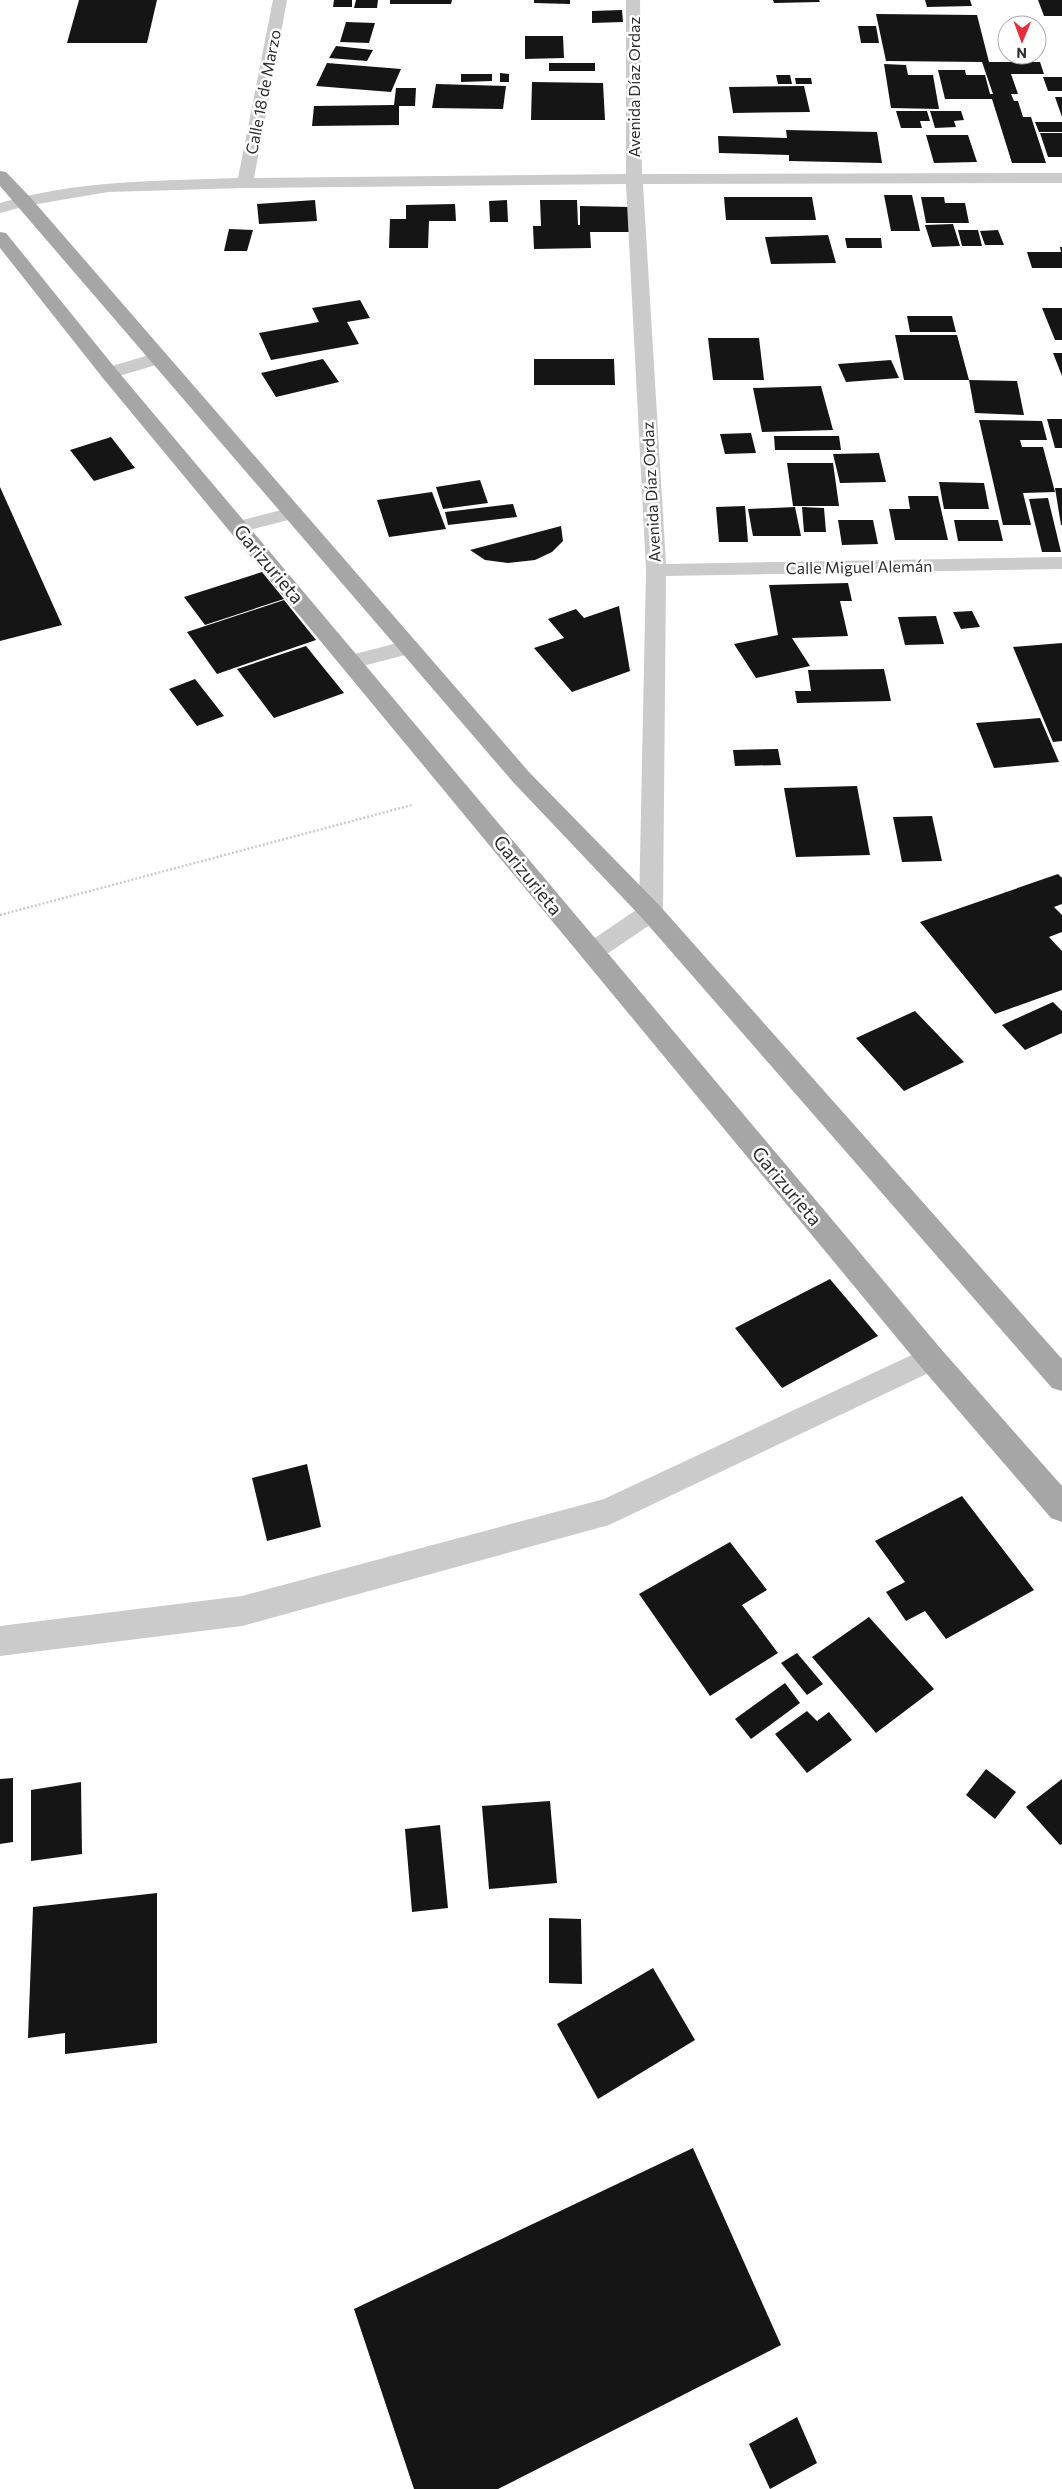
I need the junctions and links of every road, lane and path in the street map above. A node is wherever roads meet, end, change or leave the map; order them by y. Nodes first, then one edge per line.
1 (280, 0) edge
2 (633, 0) edge
3 (0, 176) edge
4 (1062, 178) edge
5 (634, 180) junction
6 (245, 183) junction
7 (24, 201) junction
8 (0, 208) edge
9 (0, 237) edge
10 (160, 358) junction
11 (109, 373) junction
12 (293, 513) junction
13 (238, 526) junction
14 (1062, 563) edge
15 (656, 570) junction
16 (409, 647) junction
17 (351, 662) junction
18 (460, 792) junction
19 (650, 912) junction
20 (0, 915) edge
21 (592, 952) junction
22 (931, 1358) junction
23 (1062, 1380) edge
24 (1062, 1508) edge
25 (0, 1641) edge

1 - 6 street, Calle 18 de Marzo
2 - 5 street, Avenida Díaz Ordaz
3 - 7 main road
4 - 5 street
5 - 6 street
5 - 15 street, Avenida Díaz Ordaz
6 - 7 street
7 - 8 street
7 - 10 main road
9 - 11 main road, Garizurieta
10 - 11 street
10 - 12 main road
11 - 13 main road, Garizurieta
12 - 13 street
12 - 16 main road
13 - 17 main road, Garizurieta
14 - 15 street, Calle Miguel Alemán
15 - 19 street, Avenida Díaz Ordaz
16 - 17 street
16 - 19 main road
17 - 18 main road, Garizurieta
18 - 20 path
18 - 21 main road, Garizurieta
19 - 21 street
19 - 23 main road
21 - 22 main road, Garizurieta
22 - 24 main road, Garizurieta
22 - 25 street

